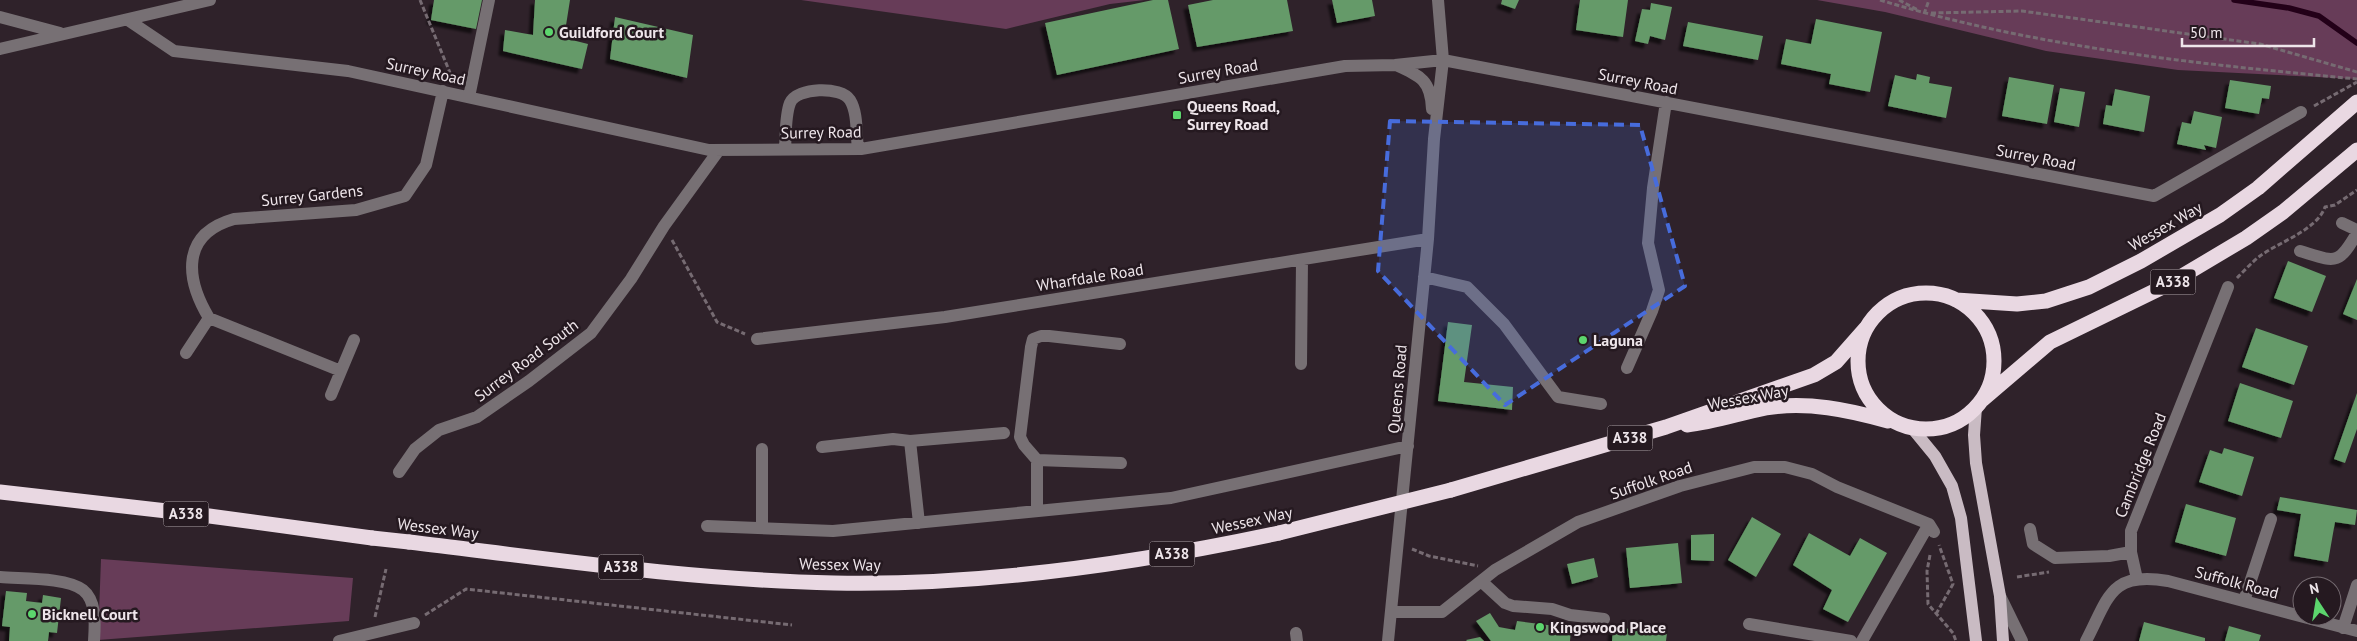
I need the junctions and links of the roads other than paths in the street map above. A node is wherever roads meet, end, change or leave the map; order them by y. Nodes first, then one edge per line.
1 (210, 0) edge
2 (490, 0) edge
3 (1438, 0) edge
4 (0, 17) edge
5 (128, 20) junction
6 (63, 34) junction
7 (0, 49) edge
8 (1443, 60) junction
9 (1395, 65) junction
10 (443, 91) junction
11 (464, 95) junction
12 (1666, 102) junction
13 (2357, 102) edge
14 (2301, 112) road end
15 (1434, 139) junction
16 (785, 149) junction
17 (858, 149) junction
18 (719, 150) junction
19 (2357, 150) edge
20 (2353, 226) edge
21 (1428, 239) junction
22 (2300, 251) dead end
23 (1302, 260) junction
24 (1424, 277) junction
25 (2228, 287) dead end
26 (1956, 300) junction
27 (209, 318) junction
28 (1866, 328) junction
29 (757, 339) road end
30 (354, 340) dead end
31 (1120, 344) dead end
32 (186, 353) dead end
33 (1301, 364) dead end
34 (1627, 368) dead end
35 (341, 371) junction
36 (331, 395) dead end
37 (1979, 403) junction
38 (1601, 404) dead end
39 (1896, 423) junction
40 (1666, 426) junction
41 (1912, 428) junction
42 (1004, 432) dead end
43 (910, 441) junction
44 (1408, 446) junction
45 (822, 447) dead end
46 (762, 449) dead end
47 (1037, 460) junction
48 (1121, 463) dead end
49 (399, 472) dead end
50 (0, 492) edge
51 (1037, 511) junction
52 (2271, 519) dead end
53 (919, 523) junction
54 (707, 526) dead end
55 (762, 528) junction
56 (2030, 529) dead end
57 (2131, 552) junction
58 (0, 577) edge
59 (2137, 579) junction
60 (1480, 581) junction
61 (2357, 585) edge
62 (2000, 596) junction
63 (2244, 601) junction
64 (1391, 612) junction
65 (1604, 619) dead end
66 (414, 623) road end
67 (1749, 624) dead end
68 (2344, 628) junction
69 (2357, 631) edge
70 (373, 636) edge
71 (94, 641) edge
72 (339, 641) edge
73 (1388, 641) edge
74 (1850, 641) edge
75 (1862, 641) edge
76 (1976, 641) edge
77 (2003, 641) edge
78 (2022, 641) edge
79 (2086, 641) edge

1 - 5 street
2 - 11 street
3 - 8 street, Queens Road
4 - 6 street
5 - 6 street
5 - 10 street, Surrey Road
6 - 7 street
8 - 9 street, Surrey Road
8 - 12 street, Surrey Road
8 - 15 street, Queens Road
9 - 15 street, Queens Road
9 - 17 street, Surrey Road
10 - 11 street, Surrey Road
10 - 27 street, Surrey Gardens
11 - 18 street, Surrey Road
12 - 14 street, Surrey Road
12 - 34 street
13 - 26 highway, Wessex Way / A338
15 - 21 street, Queens Road
16 - 17 street, Surrey Road
16 - 17 street
16 - 18 street, Surrey Road
18 - 49 street, Surrey Road South
19 - 37 highway, A338
20 - 22 street
21 - 23 street, Wharfdale Road
21 - 24 street, Queens Road
23 - 29 street, Wharfdale Road
23 - 33 street
24 - 38 street
24 - 44 street, Queens Road
25 - 57 street, Cambridge Road
26 - 28 highway
26 - 37 highway
27 - 32 street
27 - 35 street
28 - 39 highway
28 - 40 highway, Wessex Way
30 - 35 street
31 - 47 street
35 - 36 street
37 - 41 highway
37 - 62 main road
39 - 40 highway, Wessex Way
39 - 41 highway
40 - 50 highway, Wessex Way / A338, bridge
41 - 76 main road
42 - 43 street
43 - 45 street
43 - 53 street
44 - 51 street
44 - 64 street, Queens Road
46 - 55 street
47 - 48 street
47 - 51 street
51 - 53 street
52 - 63 street
53 - 55 street
54 - 55 street
56 - 57 street
57 - 59 street, Cambridge Road
58 - 71 street
59 - 63 street, Suffolk Road
59 - 79 street
60 - 64 street, Suffolk Road
60 - 65 street
60 - 75 street, Suffolk Road
61 - 68 street
62 - 77 main road
62 - 78 street
63 - 68 street, Suffolk Road
64 - 73 street, Queens Road
66 - 70 street
67 - 74 street
68 - 69 street, Suffolk Road
70 - 72 street

